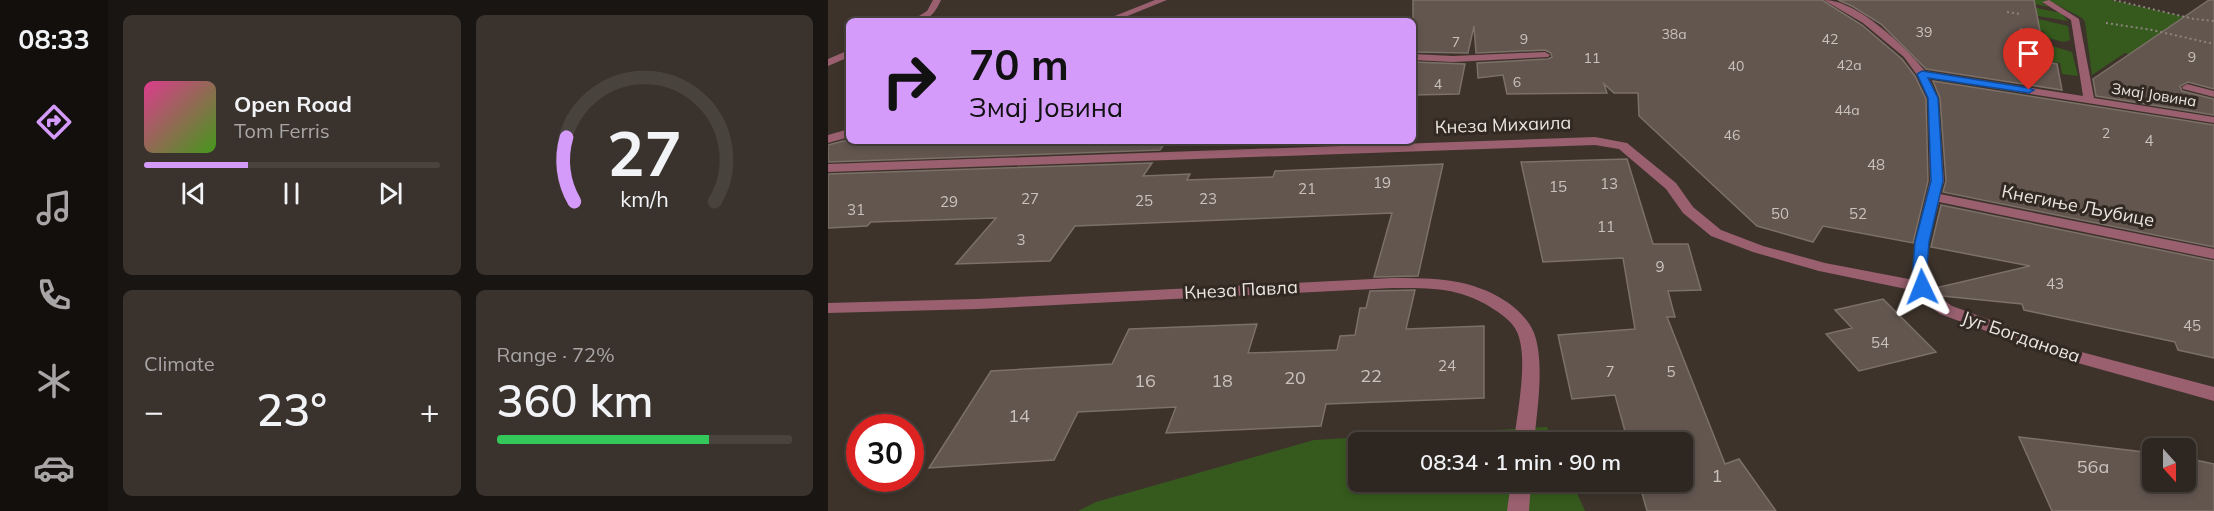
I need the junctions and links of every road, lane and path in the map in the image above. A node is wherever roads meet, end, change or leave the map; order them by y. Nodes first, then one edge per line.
1 (937, 0) edge
2 (1162, 0) edge
3 (1828, 0) edge
4 (2114, 0) edge
5 (2046, 2) dead end
6 (922, 18) edge
7 (1115, 18) edge
8 (2214, 21) edge
9 (2101, 22) dead end
10 (2020, 28) dead end
11 (2034, 32) dead end
12 (2214, 44) edge
13 (846, 54) edge
14 (1545, 55) dead end
15 (1416, 57) edge
16 (828, 63) edge
17 (1922, 74) junction
18 (2187, 87) dead end
19 (2214, 94) edge
20 (2089, 100) junction
21 (2214, 120) edge
22 (846, 133) edge
23 (828, 139) edge
24 (828, 168) edge
25 (1934, 197) junction
26 (2214, 254) edge
27 (1922, 287) junction
28 (828, 308) edge
29 (2214, 394) edge
30 (1525, 432) edge
31 (1520, 492) edge
32 (1518, 511) edge

1 - 6 street
2 - 7 street
3 - 17 street
4 - 8 path
5 - 20 street, Змај Јовина
9 - 12 path
10 - 11 path
13 - 16 street
14 - 15 street
17 - 20 street, Змај Јовина
17 - 25 street
18 - 19 street
20 - 21 street, Змај Јовина
22 - 23 street
24 - 27 street, Кнеза Михаила
25 - 26 street, Кнегиње Љубице
25 - 27 street
27 - 29 street, Југ Богданова
28 - 30 street, Кнеза Павла
31 - 32 street

